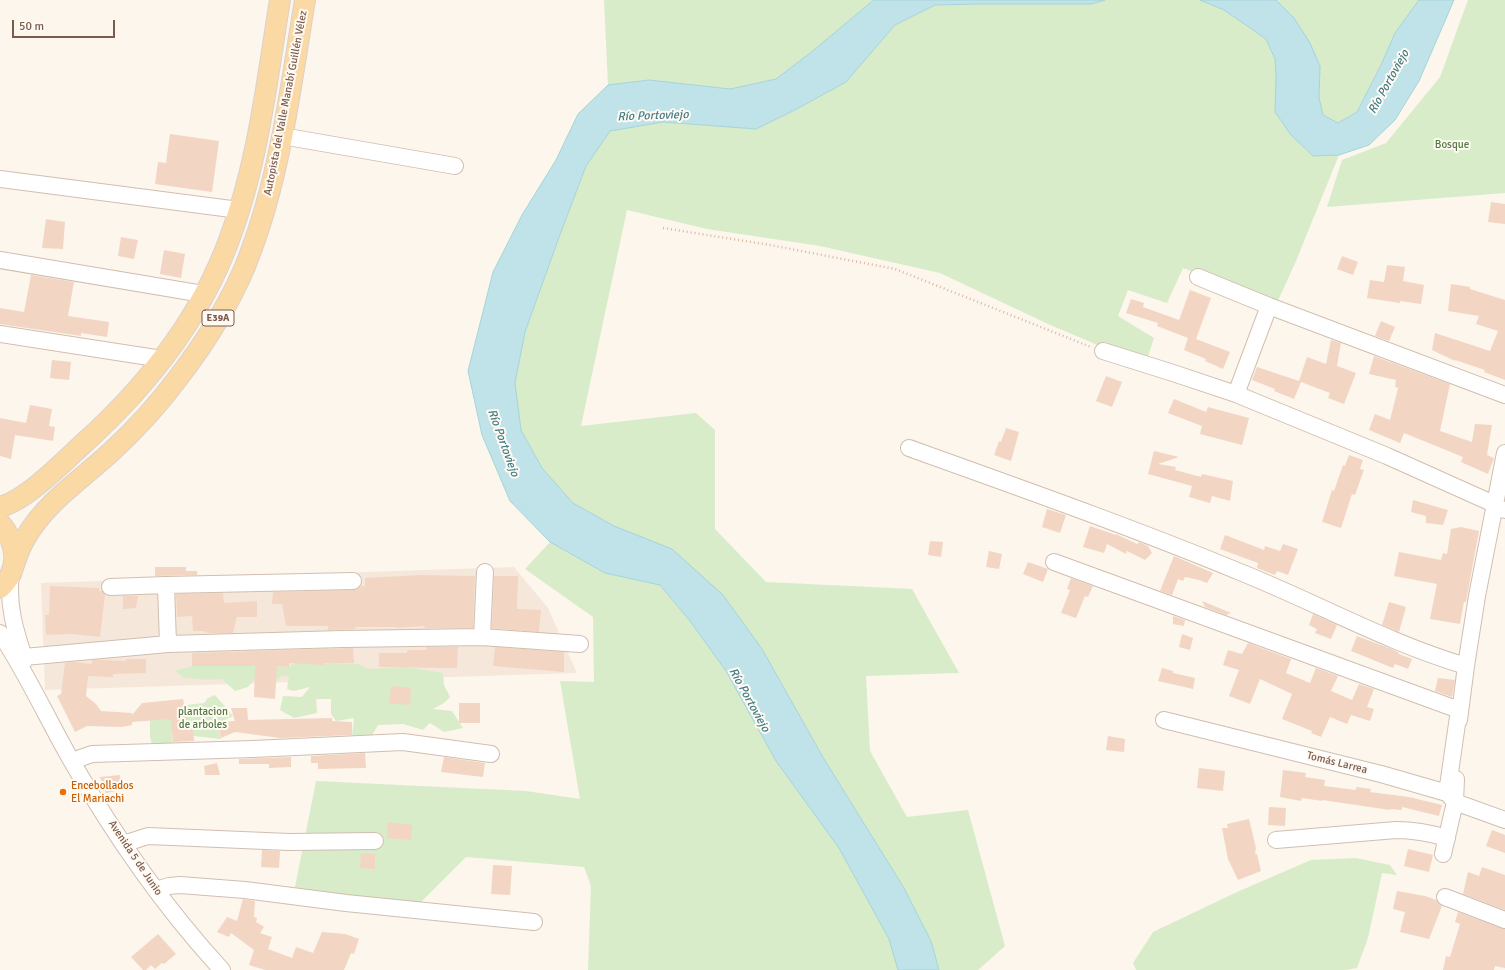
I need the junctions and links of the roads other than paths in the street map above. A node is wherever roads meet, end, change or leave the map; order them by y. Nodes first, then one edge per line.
1 (280, 0) edge
2 (305, 0) edge
3 (282, 136) junction
4 (455, 166) dead end
5 (0, 179) edge
6 (239, 210) junction
7 (0, 260) edge
8 (1198, 277) dead end
9 (203, 294) junction
10 (1269, 306) junction
11 (0, 334) edge
12 (1103, 351) road end
13 (162, 359) junction
14 (1236, 394) junction
15 (1505, 395) edge
16 (909, 448) dead end
17 (1505, 453) edge
18 (0, 507) edge
19 (1498, 507) edge
20 (0, 523) edge
21 (1054, 562) dead end
22 (485, 572) dead end
23 (6, 581) edge
24 (353, 581) dead end
25 (166, 585) junction
26 (110, 587) dead end
27 (0, 633) edge
28 (482, 637) junction
29 (168, 644) junction
30 (580, 644) dead end
31 (24, 657) junction
32 (1466, 666) junction
33 (1459, 710) junction
34 (48, 717) junction
35 (1164, 720) dead end
36 (491, 754) dead end
37 (72, 761) junction
38 (1451, 798) junction
39 (1505, 820) edge
40 (1447, 838) junction
41 (1276, 840) dead end
42 (375, 841) dead end
43 (123, 844) junction
44 (1443, 854) dead end
45 (156, 890) junction
46 (1445, 896) dead end
47 (1505, 920) edge
48 (534, 922) dead end
49 (222, 970) edge

1 - 6 main road, Autopista del Valle Manabí Guillén Vélez / E39A
2 - 3 main road, Autopista del Valle Manabí Guillén Vélez / E39A
3 - 4 street
3 - 23 main road, Autopista del Valle Manabí Guillén Vélez / E39A
5 - 6 street
6 - 9 main road, Autopista del Valle Manabí Guillén Vélez / E39A
7 - 9 street
8 - 10 street
9 - 13 main road, Autopista del Valle Manabí Guillén Vélez / E39A
10 - 14 street
10 - 15 street
11 - 13 street
12 - 14 street
13 - 18 main road, Autopista del Valle Manabí Guillén Vélez / E39A
14 - 19 street
16 - 32 street
17 - 19 street
19 - 32 street
20 - 23 main road
21 - 33 street
22 - 28 street
23 - 31 street
24 - 25 street
25 - 26 street
25 - 29 street
27 - 34 street
28 - 29 street
28 - 30 street
29 - 31 street
31 - 34 street
32 - 33 street
33 - 38 street
34 - 37 street, Avenida 5 de Junio
35 - 38 street, Tomás Larrea
36 - 37 street
37 - 43 street, Avenida 5 de Junio
38 - 39 street, Tomás Larrea
38 - 40 street
40 - 41 street
40 - 44 street
42 - 43 street
43 - 45 street, Avenida 5 de Junio
45 - 48 street
45 - 49 street, Avenida 5 de Junio
46 - 47 street

